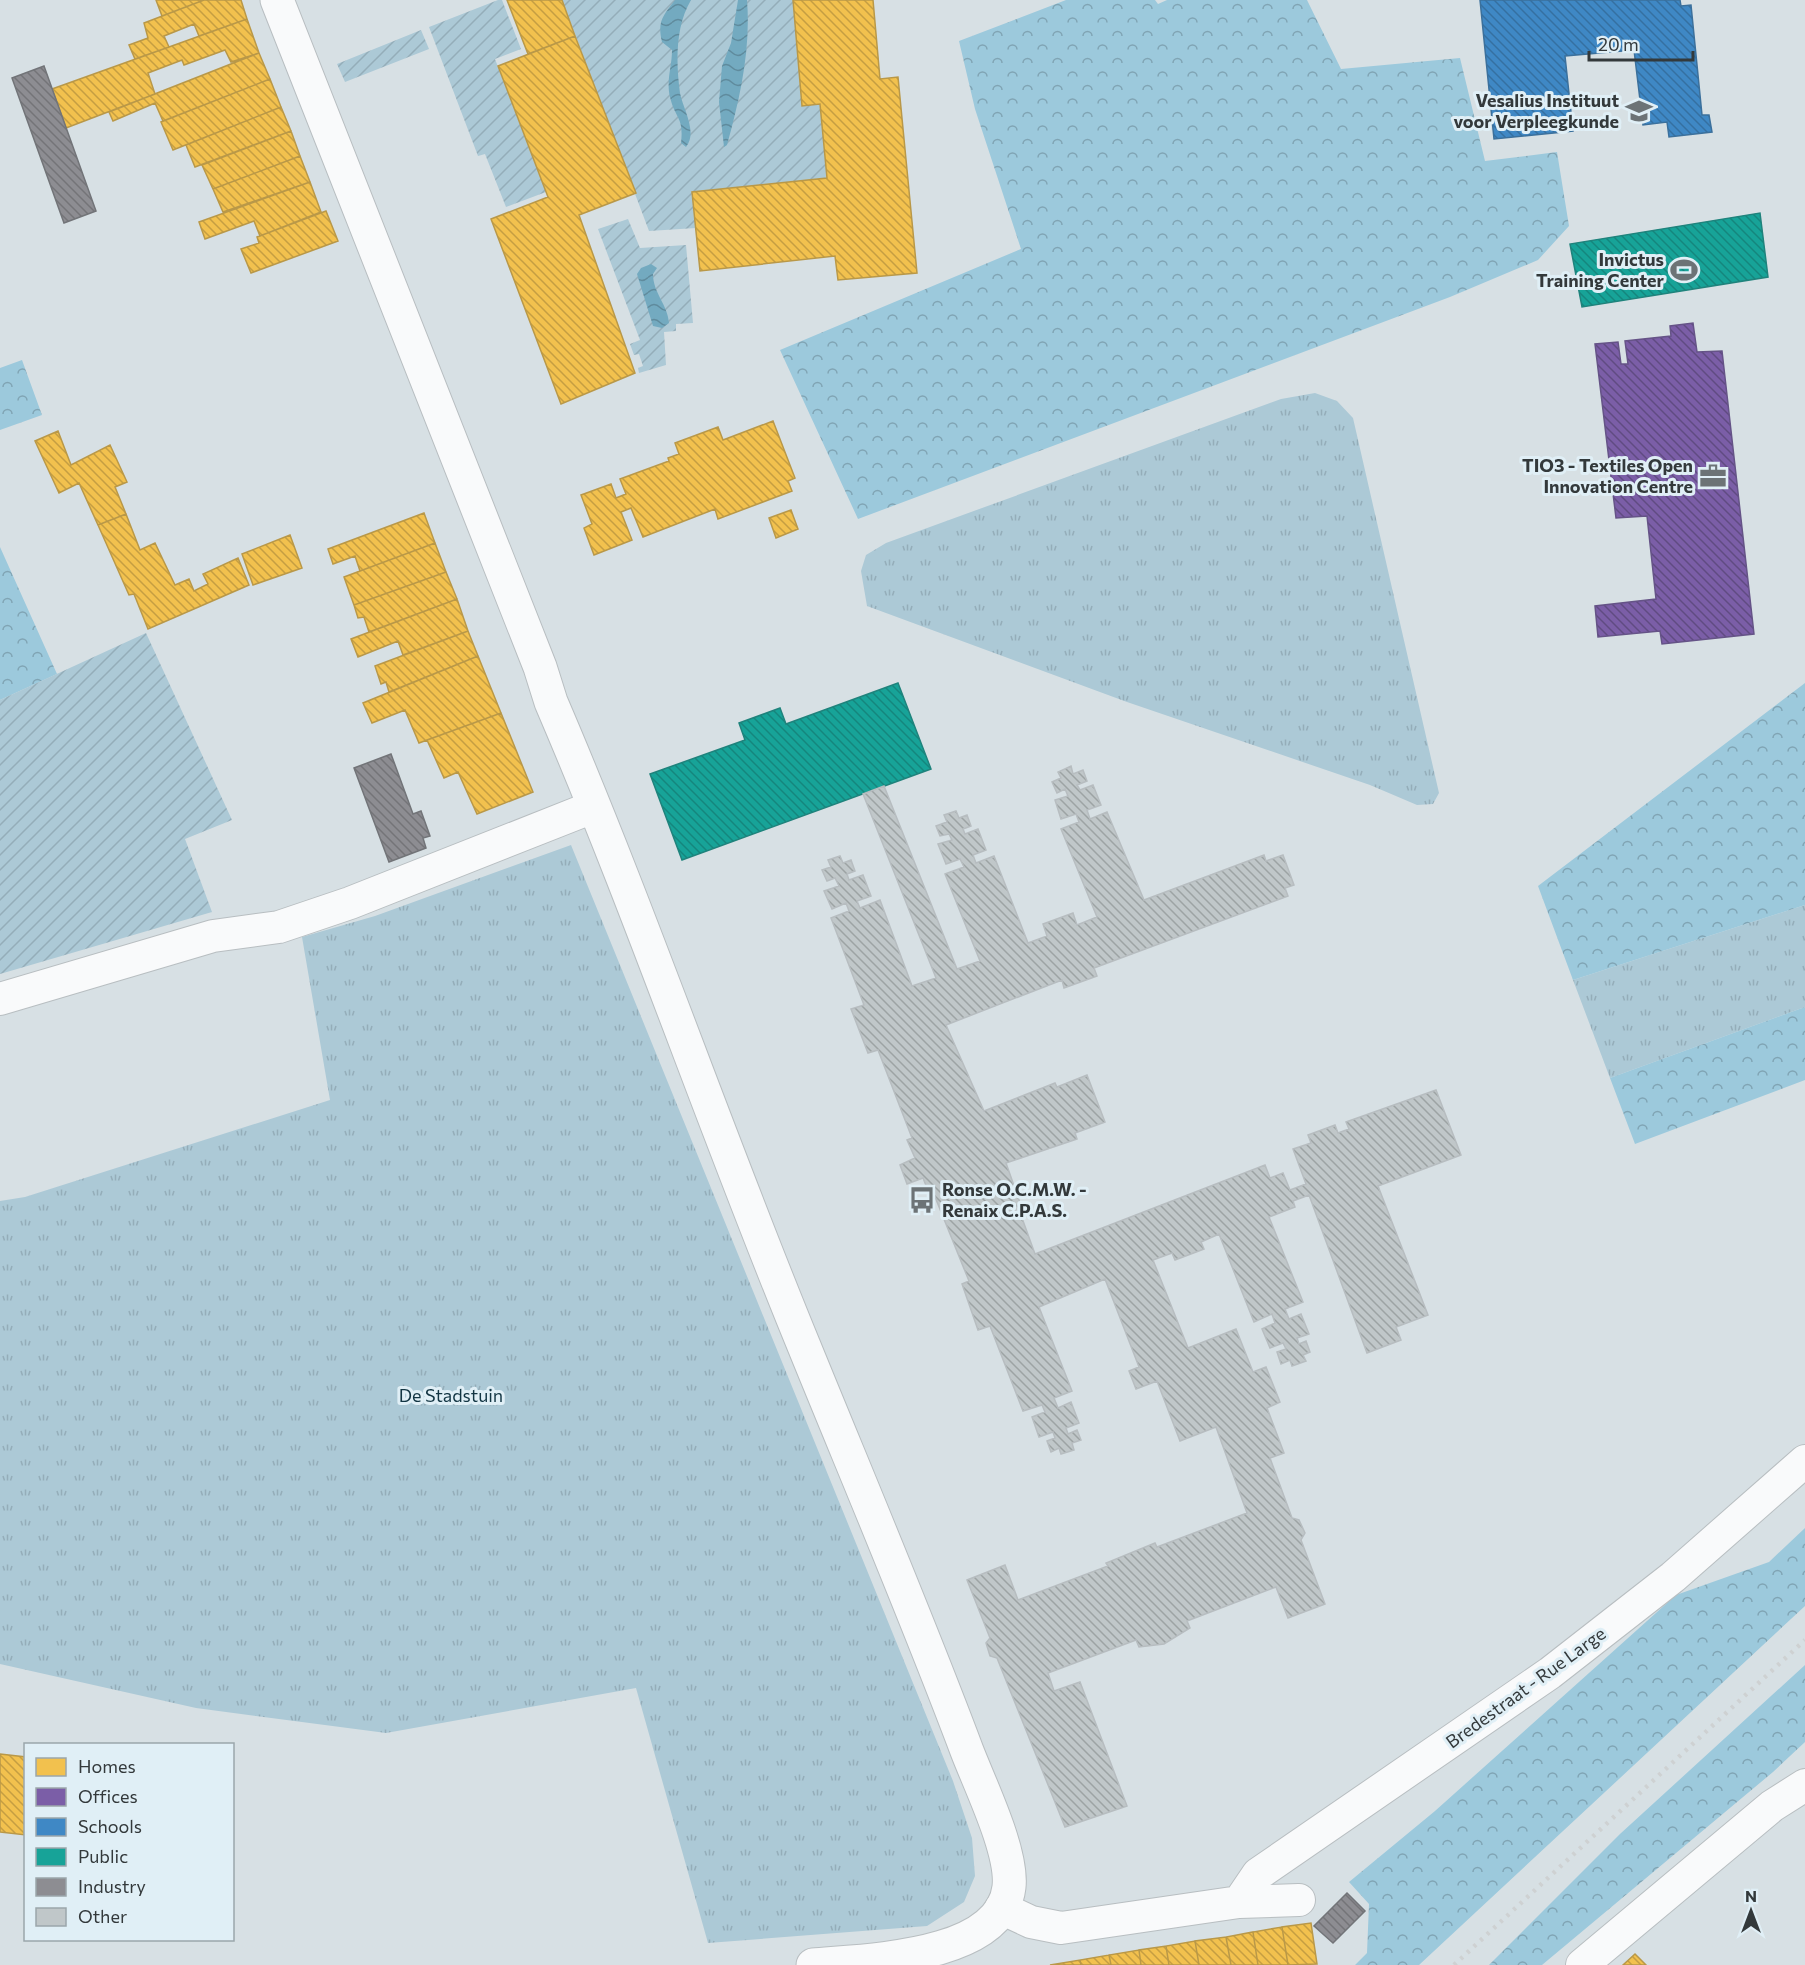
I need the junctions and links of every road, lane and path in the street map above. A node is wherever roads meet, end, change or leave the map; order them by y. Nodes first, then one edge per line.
1 (277, 0) edge
2 (593, 807) junction
3 (0, 999) edge
4 (1805, 1461) edge
5 (1805, 1785) edge
6 (1299, 1900) dead end
7 (1239, 1902) junction
8 (1001, 1908) junction
9 (813, 1965) edge
10 (1582, 1965) edge

1 - 2 street
2 - 3 street
2 - 8 street
4 - 7 street, Bredestraat - Rue Large
5 - 10 street
6 - 7 street
7 - 8 street
8 - 9 street

